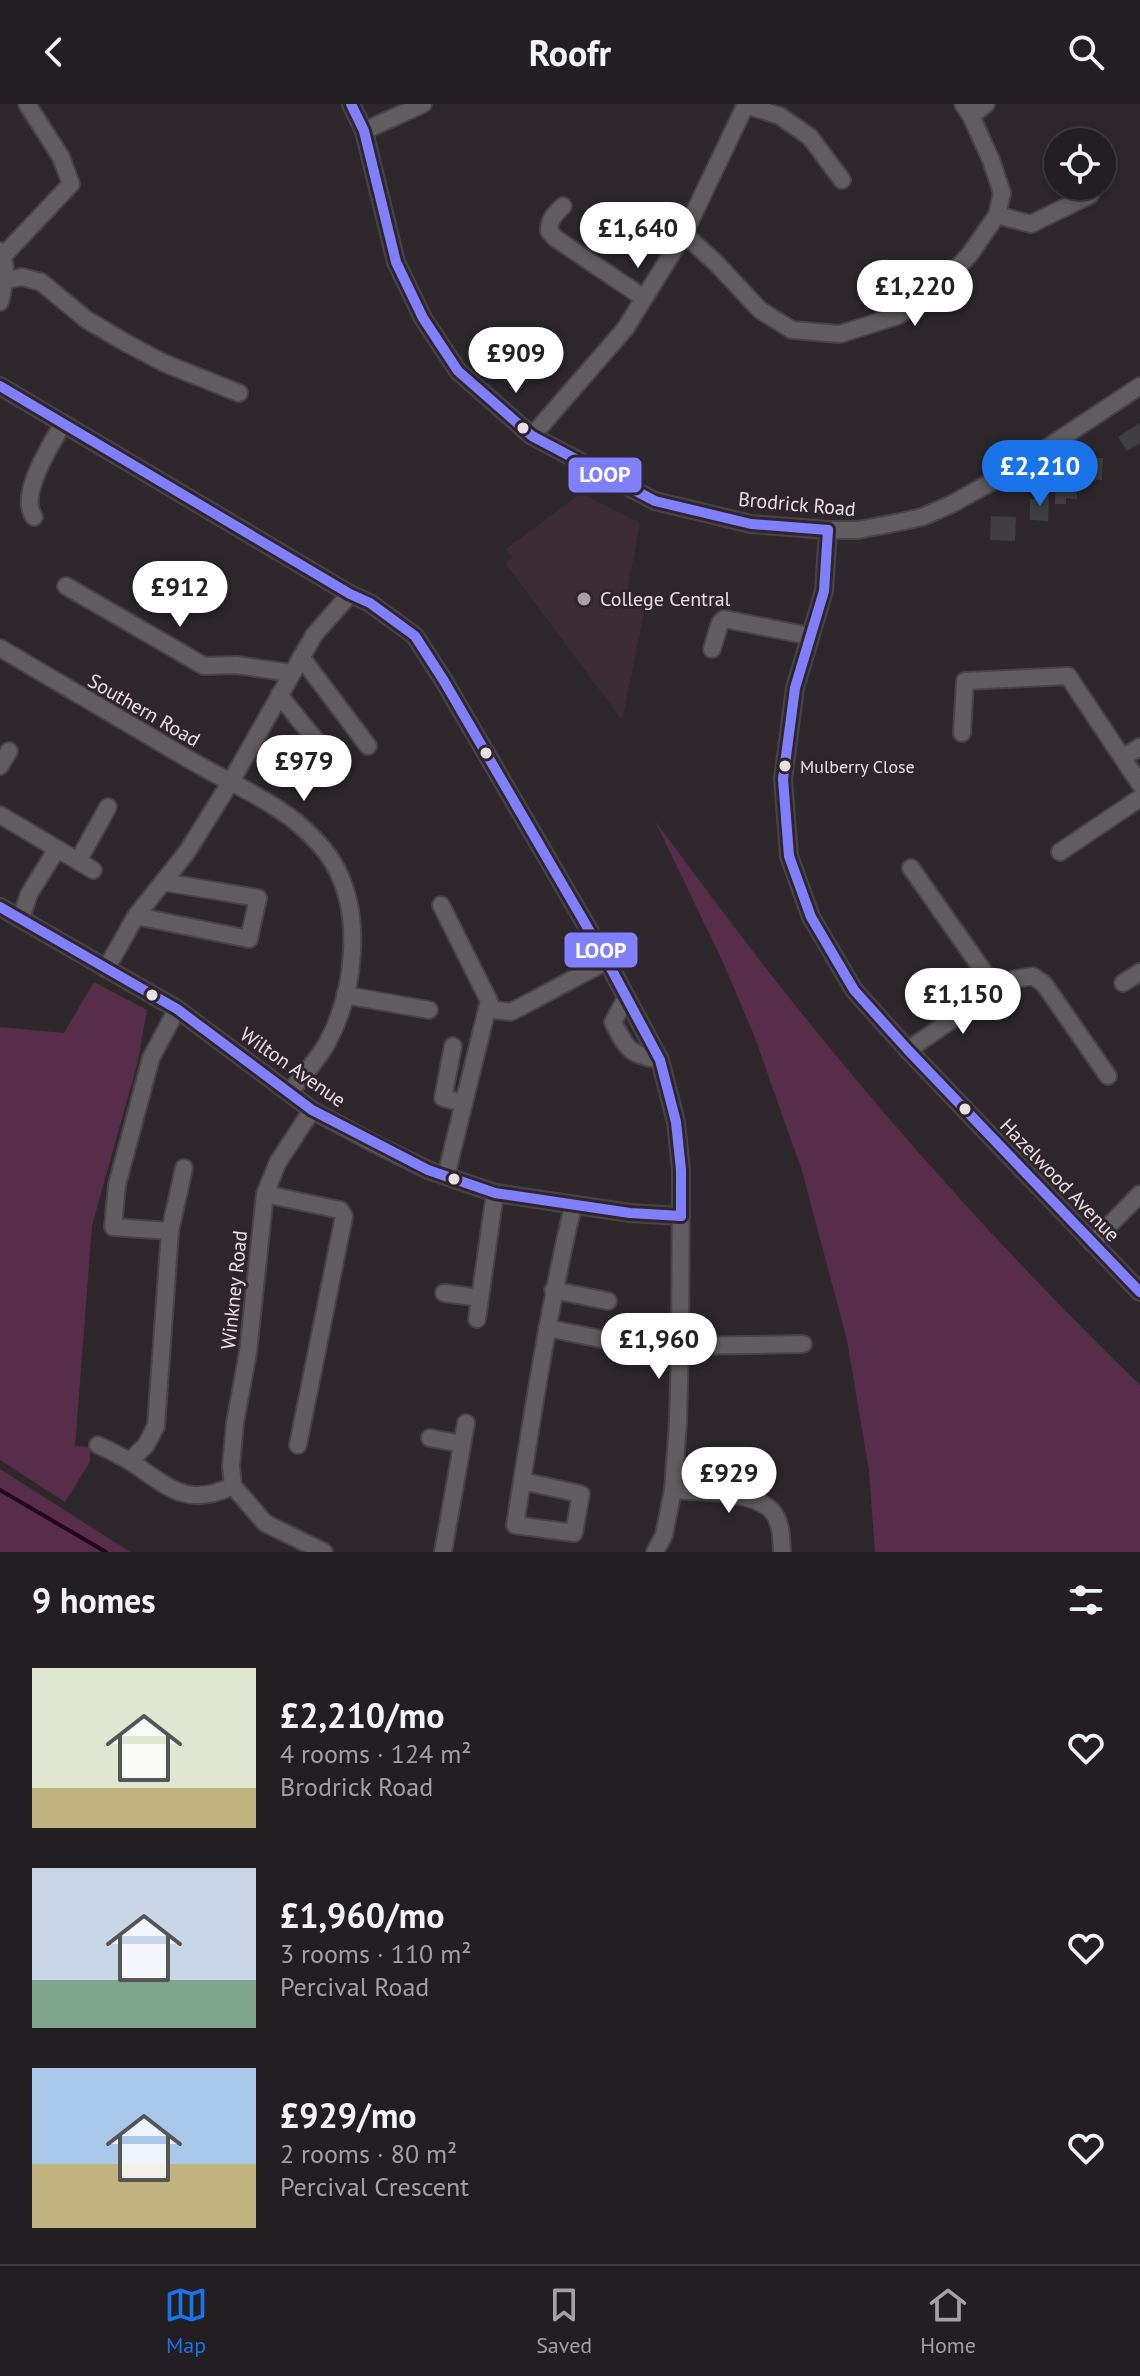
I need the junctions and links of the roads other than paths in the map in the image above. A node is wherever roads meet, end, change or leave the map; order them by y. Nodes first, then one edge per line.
1 (27, 104) edge
2 (351, 104) edge
3 (423, 104) edge
4 (986, 104) edge
5 (746, 105) edge
6 (967, 110) edge
7 (364, 131) junction
8 (842, 180) dead end
9 (1080, 200) edge
10 (563, 206) dead end
11 (997, 215) junction
12 (684, 234) junction
13 (2, 253) edge
14 (6, 280) junction
15 (644, 298) junction
16 (0, 302) edge
17 (0, 386) edge
18 (1140, 386) edge
19 (239, 393) dead end
20 (63, 423) junction
21 (532, 436) junction
22 (34, 517) dead end
23 (828, 530) junction
24 (66, 586) dead end
25 (350, 594) junction
26 (810, 636) junction
27 (0, 648) edge
28 (712, 649) dead end
29 (301, 657) junction
30 (291, 673) junction
31 (279, 695) junction
32 (962, 733) dead end
33 (368, 746) dead end
34 (1140, 747) edge
35 (9, 751) dead end
36 (327, 754) dead end
37 (1124, 757) junction
38 (0, 766) edge
39 (230, 783) junction
40 (1140, 784) edge
41 (1140, 798) edge
42 (108, 807) dead end
43 (0, 815) edge
44 (57, 849) junction
45 (1060, 852) dead end
46 (78, 861) junction
47 (911, 868) dead end
48 (93, 870) dead end
49 (163, 882) junction
50 (441, 905) dead end
51 (0, 907) edge
52 (136, 916) junction
53 (21, 918) junction
54 (607, 961) junction
55 (106, 969) junction
56 (1140, 972) edge
57 (1123, 983) dead end
58 (996, 989) junction
59 (345, 995) junction
60 (626, 998) junction
61 (177, 1009) junction
62 (487, 1009) junction
63 (429, 1010) dead end
64 (453, 1046) dead end
65 (908, 1050) junction
66 (660, 1060) junction
67 (1108, 1076) dead end
68 (290, 1092) junction
69 (464, 1103) junction
70 (312, 1110) junction
71 (184, 1168) dead end
72 (446, 1176) junction
73 (495, 1193) junction
74 (265, 1194) junction
75 (1140, 1194) edge
76 (573, 1206) junction
77 (681, 1216) junction
78 (170, 1231) junction
79 (1092, 1243) junction
80 (553, 1290) junction
81 (1140, 1292) edge
82 (444, 1293) dead end
83 (480, 1298) junction
84 (608, 1301) dead end
85 (477, 1319) dead end
86 (547, 1328) junction
87 (601, 1339) dead end
88 (803, 1344) dead end
89 (680, 1346) junction
90 (466, 1423) dead end
91 (430, 1438) dead end
92 (462, 1444) junction
93 (98, 1445) dead end
94 (298, 1445) dead end
95 (130, 1461) junction
96 (522, 1481) junction
97 (233, 1486) junction
98 (673, 1490) junction
99 (324, 1552) edge
100 (443, 1552) edge
101 (655, 1552) edge
102 (782, 1552) edge

1 - 13 street
2 - 7 street, Brodrick Road
3 - 7 street
4 - 6 street
5 - 8 street
5 - 12 street
6 - 11 street
7 - 21 street, Brodrick Road
9 - 11 street
10 - 15 street
11 - 12 street
12 - 15 street
13 - 14 street
14 - 16 street
14 - 19 street
15 - 21 street
17 - 20 street
18 - 23 street, Brodrick Road
20 - 22 street
20 - 25 street
21 - 23 street, Brodrick Road
23 - 26 street, Hazelwood Avenue
24 - 30 street
25 - 29 street
25 - 54 street
26 - 28 street
26 - 65 street, Hazelwood Avenue
27 - 39 street, Southern Road
29 - 30 street
29 - 33 street
30 - 31 street
31 - 36 street
31 - 39 street
32 - 37 street
34 - 37 street
35 - 38 street
37 - 40 street
39 - 49 street
39 - 59 street, Southern Road
41 - 45 street
42 - 46 street
43 - 44 street
44 - 46 street
44 - 53 street
46 - 48 street
47 - 58 street
49 - 52 street
49 - 52 street
50 - 62 street
51 - 53 street, Wilton Avenue
52 - 55 street
53 - 55 street, Wilton Avenue
54 - 60 street
54 - 62 street
55 - 61 street, Wilton Avenue
56 - 57 street
58 - 65 street
58 - 67 street
59 - 63 street
59 - 68 street, Southern Road
60 - 66 street
60 - 66 street
61 - 68 street, Wilton Avenue
61 - 78 street
62 - 69 street
64 - 69 street
65 - 79 street, Hazelwood Avenue
66 - 77 street
68 - 70 street, Wilton Avenue
69 - 72 street
70 - 72 street, Wilton Avenue
70 - 74 street, Winkney Road
71 - 78 street
72 - 73 street, Wilton Avenue
73 - 76 street, Wilton Avenue
73 - 83 street
74 - 94 street
74 - 97 street, Winkney Road
75 - 79 street
76 - 77 street, Wilton Avenue
76 - 80 street
77 - 89 street
78 - 95 street
79 - 81 street, Hazelwood Avenue
80 - 84 street
80 - 86 street
82 - 83 street
83 - 85 street
86 - 87 street
86 - 96 street
88 - 89 street
89 - 98 street
90 - 92 street
91 - 92 street
92 - 100 street
93 - 95 street
95 - 97 street
96 - 96 street
97 - 99 street
98 - 101 street
98 - 102 street

